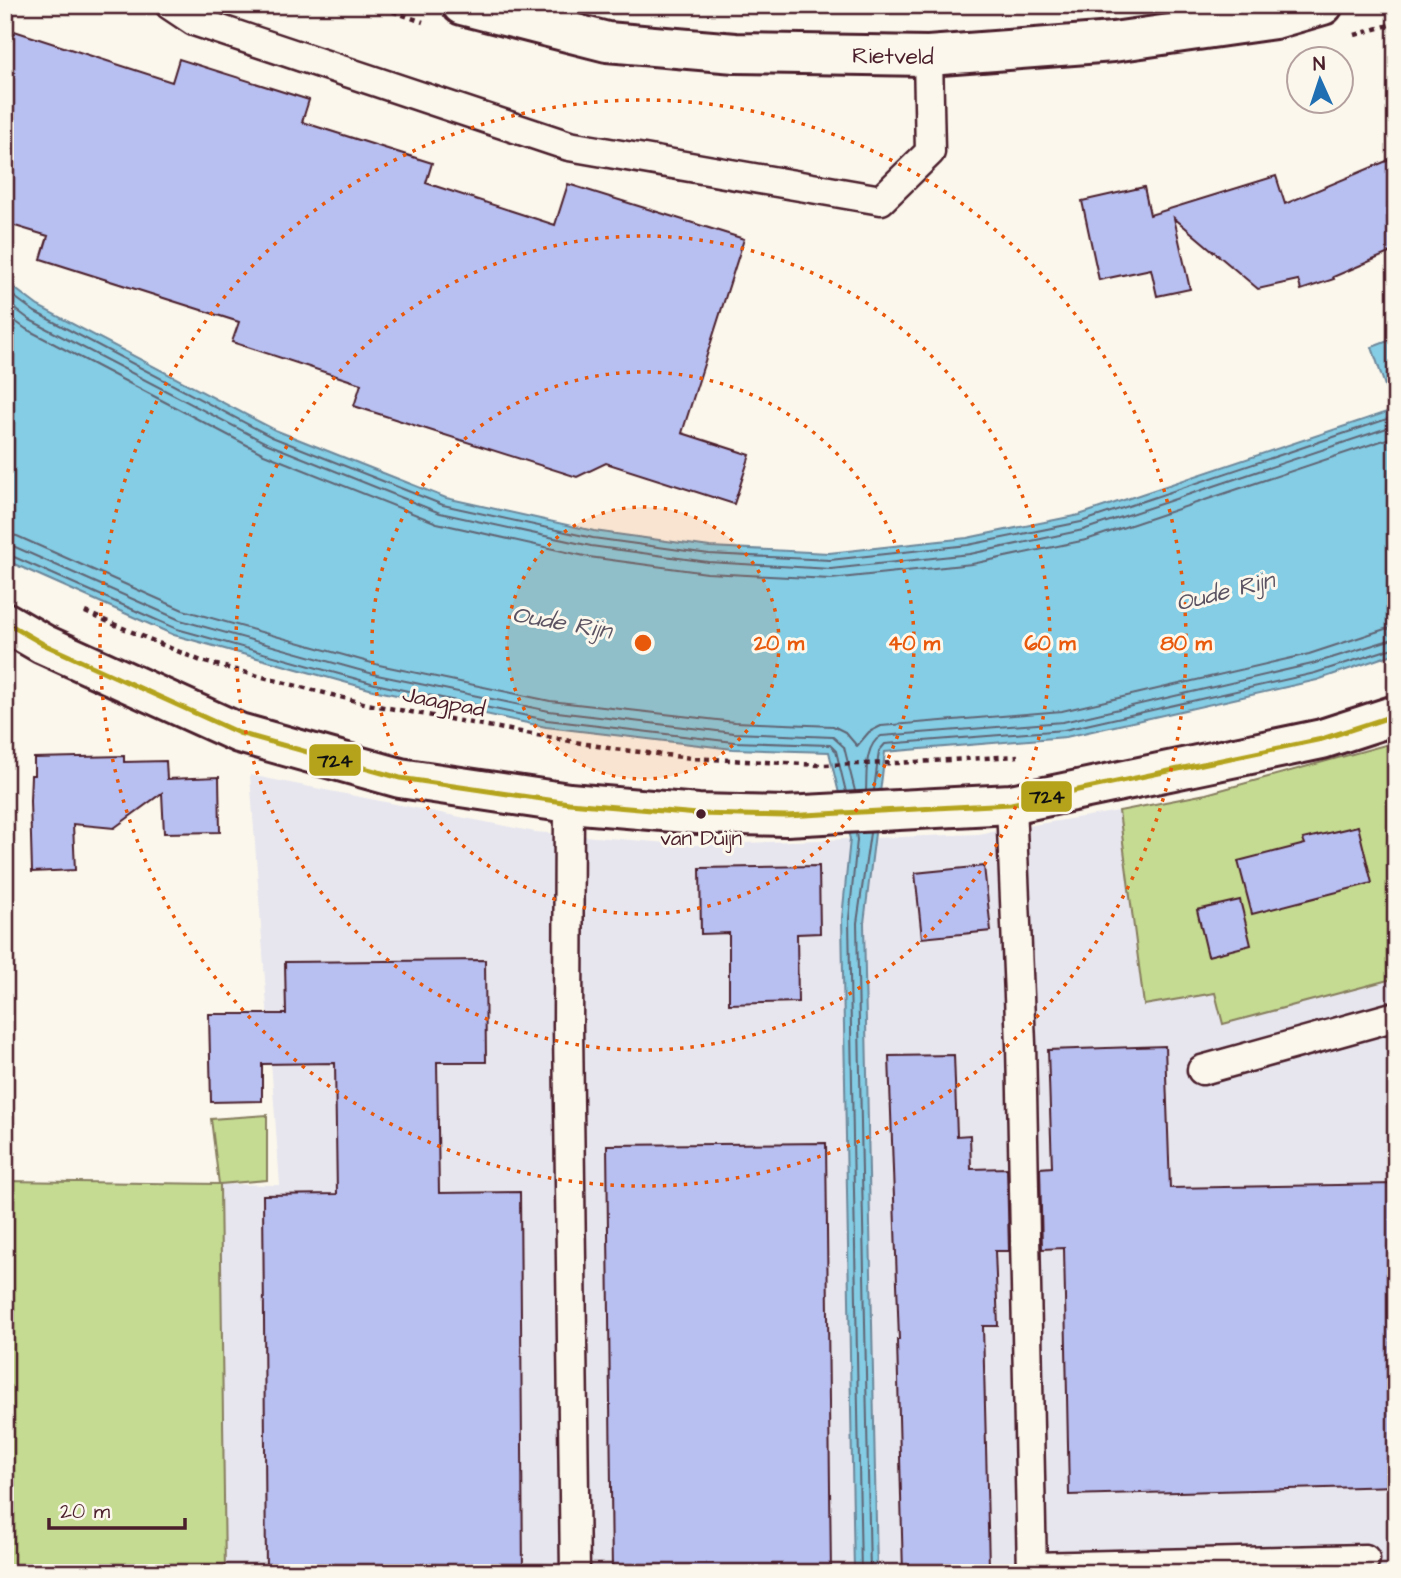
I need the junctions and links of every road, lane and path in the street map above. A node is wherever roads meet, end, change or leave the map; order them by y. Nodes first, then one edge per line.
1 (170, 5) edge
2 (462, 5) edge
3 (1322, 5) edge
4 (928, 56) junction
5 (75, 608) dead end
6 (5, 622) edge
7 (1396, 715) edge
8 (898, 764) dead end
9 (569, 803) junction
10 (1011, 804) junction
11 (1396, 1016) edge
12 (1202, 1070) dead end
13 (1365, 1559) dead end
14 (1032, 1570) edge
15 (575, 1573) edge

1 - 4 lane
2 - 4 street, Rietveld
3 - 4 street, Rietveld
5 - 8 path, Jaagpad
6 - 9 street
7 - 10 street
9 - 10 street
9 - 15 lane
10 - 14 lane
11 - 12 lane
13 - 14 lane

